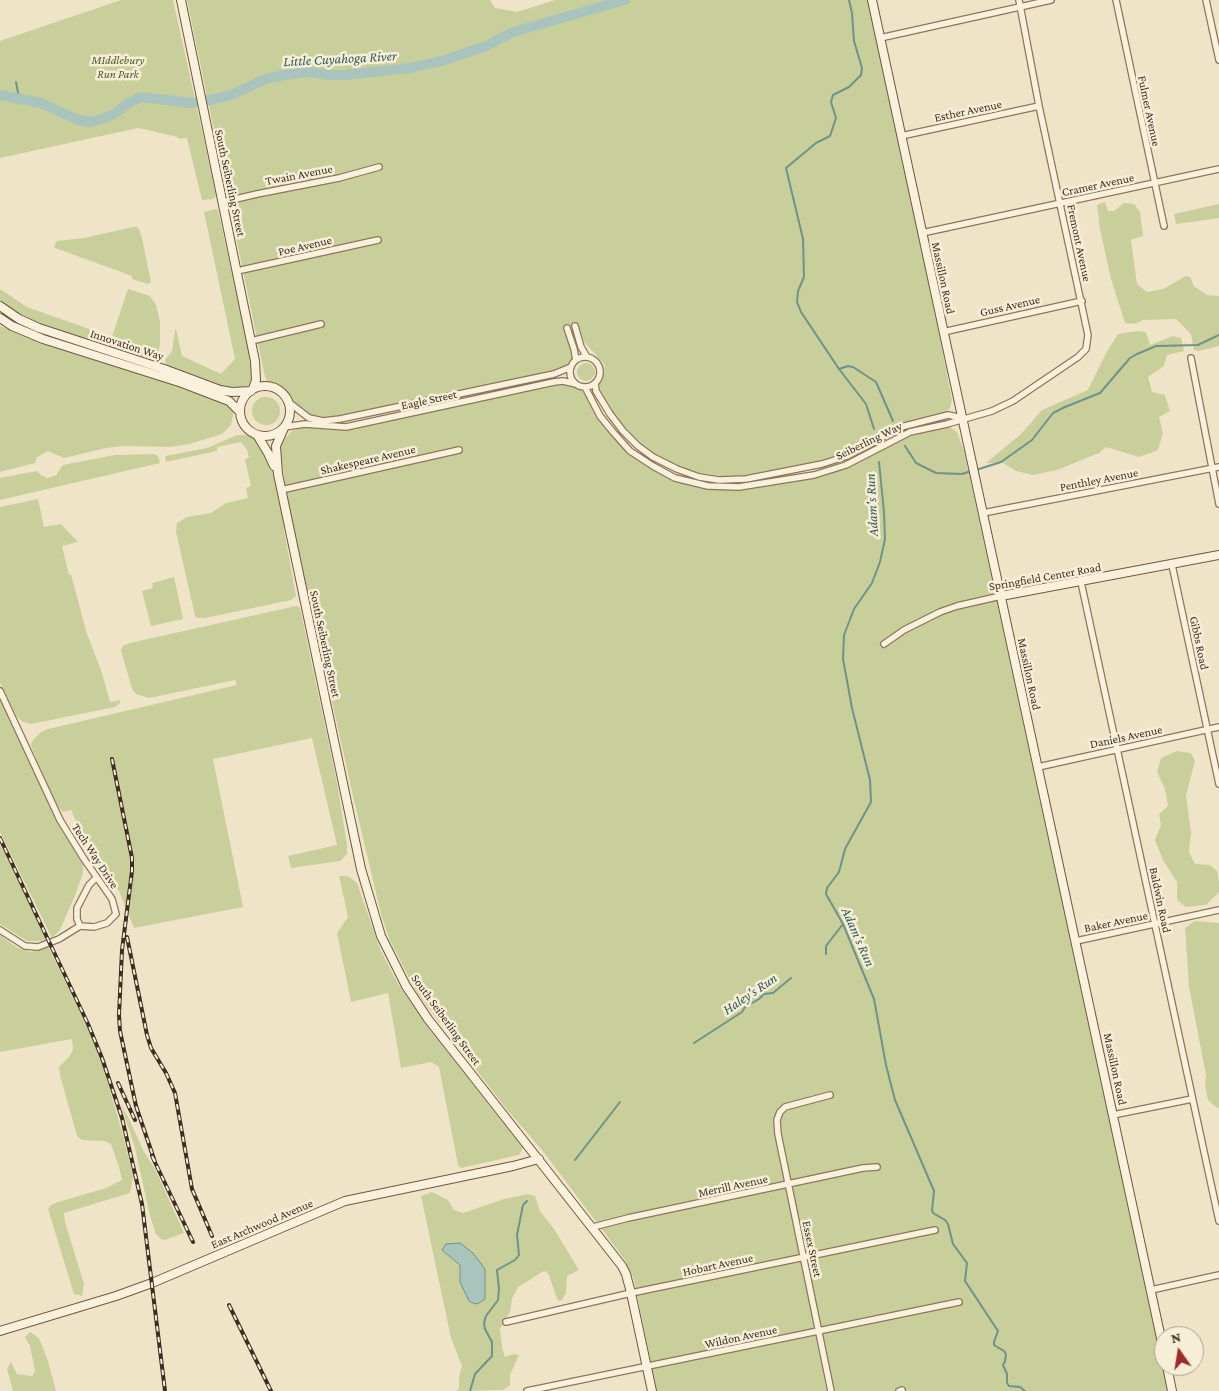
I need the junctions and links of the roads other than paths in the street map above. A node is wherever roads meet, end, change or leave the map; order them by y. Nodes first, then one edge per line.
1 (181, 0) edge
2 (872, 0) edge
3 (1019, 0) edge
4 (1051, 0) edge
5 (1116, 0) edge
6 (1206, 0) edge
7 (1021, 7) junction
8 (880, 38) junction
9 (1219, 60) edge
10 (1040, 106) junction
11 (901, 136) junction
12 (379, 167) dead end
13 (1219, 169) edge
14 (1155, 183) junction
15 (223, 202) junction
16 (1061, 203) junction
17 (1164, 226) dead end
18 (922, 233) junction
19 (378, 240) dead end
20 (238, 271) junction
21 (1082, 301) junction
22 (0, 306) edge
23 (0, 318) edge
24 (321, 324) dead end
25 (575, 326) dead end
26 (567, 328) dead end
27 (943, 332) junction
28 (251, 341) junction
29 (587, 357) junction
30 (1190, 358) dead end
31 (576, 360) junction
32 (571, 367) junction
33 (257, 370) junction
34 (595, 383) junction
35 (576, 384) junction
36 (266, 387) junction
37 (585, 387) junction
38 (252, 390) junction
39 (287, 401) junction
40 (240, 412) junction
41 (963, 418) junction
42 (284, 427) junction
43 (257, 435) junction
44 (459, 450) dead end
45 (1216, 468) edge
46 (278, 474) junction
47 (281, 490) junction
48 (1219, 504) edge
49 (983, 513) junction
50 (1219, 555) edge
51 (1172, 565) junction
52 (1081, 582) junction
53 (1001, 596) junction
54 (884, 644) dead end
55 (0, 690) edge
56 (1219, 727) edge
57 (1207, 730) junction
58 (1117, 749) junction
59 (1038, 767) junction
60 (1219, 784) edge
61 (96, 878) junction
62 (1219, 910) edge
63 (1154, 924) junction
64 (80, 926) junction
65 (0, 930) edge
66 (1076, 941) junction
67 (830, 1095) dead end
68 (1192, 1099) junction
69 (1113, 1115) junction
70 (539, 1159) junction
71 (877, 1167) dead end
72 (789, 1184) junction
73 (1219, 1221) edge
74 (593, 1227) junction
75 (936, 1230) dead end
76 (804, 1258) junction
77 (1219, 1275) edge
78 (1151, 1290) junction
79 (631, 1294) junction
80 (960, 1302) dead end
81 (506, 1322) dead end
82 (1159, 1326) edge
83 (0, 1331) edge
84 (819, 1331) junction
85 (646, 1367) junction
86 (1169, 1376) edge
87 (527, 1391) edge
88 (652, 1391) edge
89 (831, 1391) edge
90 (1172, 1391) edge

1 - 15 main road, South Seiberling Street
2 - 8 main road, Massillon Road
3 - 7 street, Fremont Avenue
4 - 7 street
5 - 14 street, Fulmer Avenue
6 - 9 street
7 - 8 street
7 - 10 street, Fremont Avenue
8 - 11 main road, Massillon Road
10 - 11 street, Esther Avenue
10 - 16 street, Fremont Avenue
11 - 18 main road, Massillon Road
12 - 15 street, Twain Avenue
13 - 14 street, Cramer Avenue
14 - 16 street, Cramer Avenue
14 - 17 street, Fulmer Avenue
15 - 20 main road, South Seiberling Street
16 - 18 street, Cramer Avenue
16 - 21 street, Fremont Avenue
18 - 27 main road, Massillon Road
19 - 20 street, Poe Avenue
20 - 28 main road, South Seiberling Street
21 - 27 street, Guss Avenue
21 - 41 street, Fremont Avenue
22 - 38 main road, Innovation Way
23 - 40 main road, Innovation Way
24 - 28 street
25 - 29 street
26 - 31 street
27 - 41 main road, Massillon Road
28 - 33 main road, South Seiberling Street
29 - 31 street
29 - 34 street
30 - 45 street
31 - 32 street
32 - 35 street
32 - 39 street, Eagle Street
33 - 36 main road, South Seiberling Street
33 - 38 main road, South Seiberling Street
34 - 37 street
34 - 41 street, Seiberling Way
35 - 37 street
35 - 42 street, Eagle Street
36 - 38 main road
36 - 39 main road
37 - 41 street, Seiberling Way
38 - 40 main road
39 - 42 main road
40 - 43 main road
41 - 49 main road, Massillon Road
42 - 43 main road
42 - 46 main road, South Seiberling Street
43 - 46 main road, South Seiberling Street
44 - 47 street, Shakespeare Avenue
45 - 48 street
45 - 49 street, Penthley Avenue
46 - 47 main road, South Seiberling Street
47 - 70 main road, South Seiberling Street
49 - 53 main road, Massillon Road
50 - 51 main road, Springfield Center Road
51 - 52 main road, Springfield Center Road
51 - 57 street, Gibbs Road
52 - 53 main road, Springfield Center Road
52 - 58 street, Baldwin Road
53 - 54 street, Springfield Center Road
53 - 59 main road, Massillon Road
55 - 61 street, Tech Way Drive
56 - 57 street, Daniels Avenue
57 - 58 street, Daniels Avenue
57 - 60 street, Gibbs Road
58 - 59 street, Daniels Avenue
58 - 63 street, Baldwin Road
59 - 66 main road, Massillon Road
61 - 64 street
61 - 64 street, Tech Way Drive
62 - 63 street, Baker Avenue
63 - 66 street, Baker Avenue
63 - 68 street, Baldwin Road
64 - 65 street, Tech Way Drive
66 - 69 main road, Massillon Road
67 - 72 street, Essex Street
68 - 69 street
68 - 73 street, Baldwin Road
69 - 78 main road, Massillon Road
70 - 74 main road, South Seiberling Street
70 - 83 main road, East Archwood Avenue
71 - 72 street, Merrill Avenue
72 - 74 street, Merrill Avenue
72 - 76 street, Essex Street
74 - 79 main road, South Seiberling Street
75 - 76 street, Hobart Avenue
76 - 79 street, Hobart Avenue
76 - 84 street, Essex Street
77 - 78 street
78 - 82 main road, Massillon Road
79 - 81 street, Hobart Avenue
79 - 85 main road, South Seiberling Street
80 - 84 street, Wildon Avenue
84 - 85 street, Wildon Avenue
84 - 89 street, Essex Street
85 - 87 street, Wildon Avenue
85 - 88 main road, South Seiberling Street
86 - 90 main road

